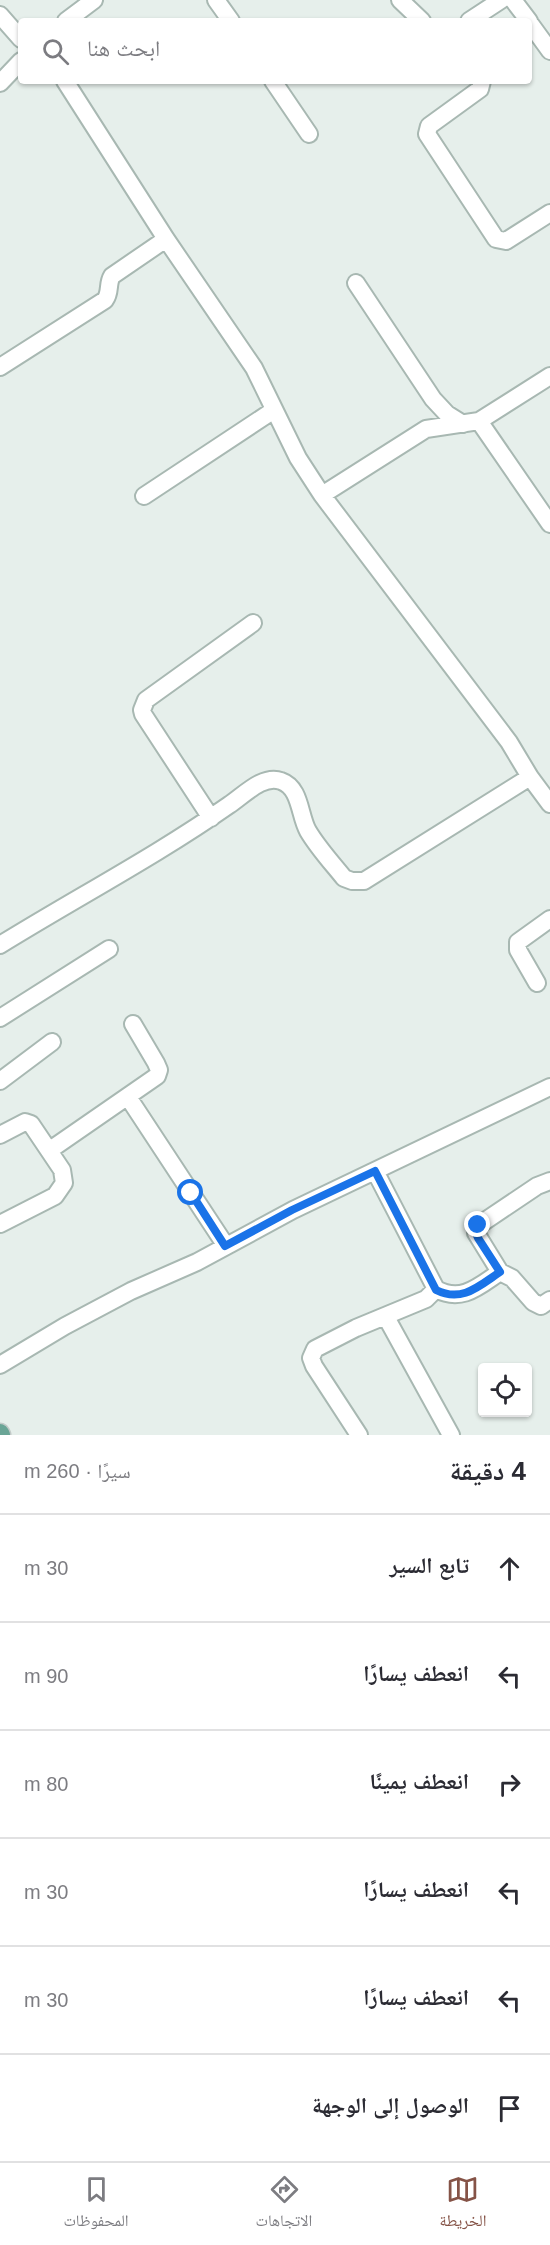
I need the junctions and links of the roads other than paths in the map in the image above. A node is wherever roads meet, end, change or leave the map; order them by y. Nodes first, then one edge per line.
1 (94, 0) edge
2 (216, 0) edge
3 (400, 0) edge
4 (501, 0) edge
5 (513, 0) edge
6 (0, 15) edge
7 (70, 18) edge
8 (229, 18) edge
9 (419, 18) edge
10 (474, 18) edge
11 (527, 18) edge
12 (532, 25) edge
13 (18, 36) edge
14 (550, 51) edge
15 (18, 64) edge
16 (0, 83) edge
17 (66, 84) edge
18 (275, 84) edge
19 (481, 84) edge
20 (309, 134) dead end
21 (550, 213) edge
22 (166, 239) junction
23 (356, 284) dead end
24 (0, 367) edge
25 (550, 376) edge
26 (274, 410) junction
27 (471, 422) junction
28 (322, 495) junction
29 (144, 496) dead end
30 (550, 524) edge
31 (253, 623) dead end
32 (530, 777) junction
33 (550, 804) edge
34 (211, 818) junction
35 (550, 919) edge
36 (0, 945) edge
37 (109, 949) dead end
38 (537, 982) dead end
39 (0, 1018) edge
40 (133, 1024) dead end
41 (52, 1042) dead end
42 (0, 1081) edge
43 (550, 1087) edge
44 (128, 1097) junction
45 (0, 1135) edge
46 (50, 1150) junction
47 (375, 1171) junction
48 (550, 1181) edge
49 (0, 1224) edge
50 (225, 1246) junction
51 (500, 1272) junction
52 (436, 1290) junction
53 (550, 1300) edge
54 (386, 1317) junction
55 (0, 1365) edge
56 (359, 1435) edge
57 (451, 1435) edge

1 - 7 street
2 - 8 street
3 - 9 street
4 - 10 street
5 - 11 street
6 - 13 street
12 - 14 street
15 - 16 street
17 - 22 street
18 - 20 street
19 - 21 street
22 - 24 street
22 - 26 street
23 - 27 street
25 - 27 street
26 - 28 street
26 - 29 street
27 - 28 street
27 - 30 street
28 - 32 street
31 - 34 street
32 - 33 street
32 - 34 street
34 - 36 street
35 - 38 street
37 - 39 street
40 - 44 street
41 - 42 street
43 - 47 street
44 - 46 street
44 - 50 street
45 - 46 street
46 - 49 street
47 - 50 street
47 - 52 street
48 - 51 street
50 - 55 street
51 - 52 street
51 - 53 street
52 - 54 street
54 - 56 street
54 - 57 street

